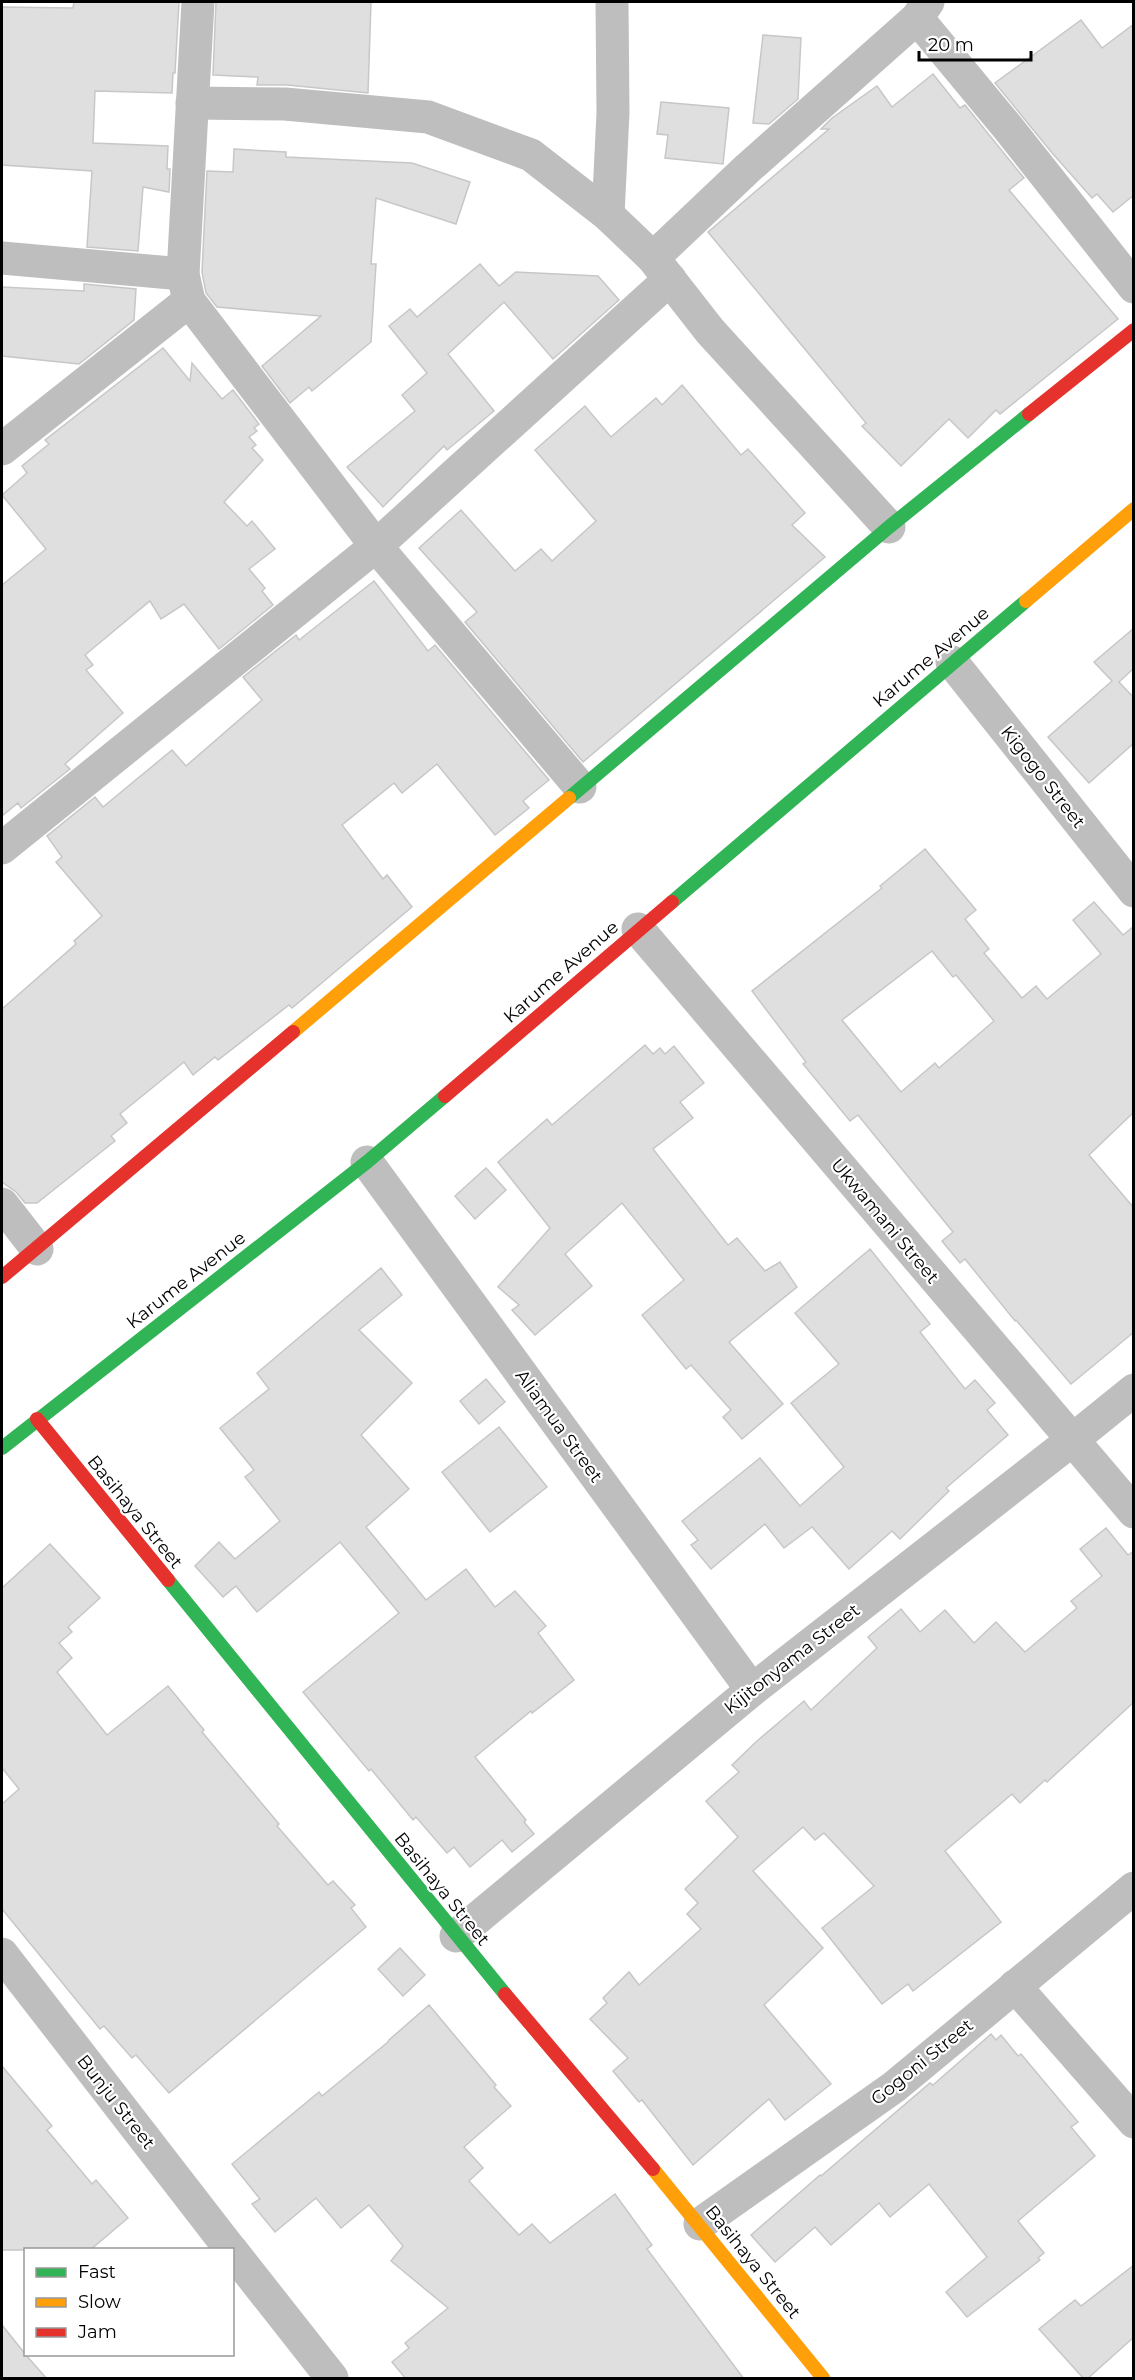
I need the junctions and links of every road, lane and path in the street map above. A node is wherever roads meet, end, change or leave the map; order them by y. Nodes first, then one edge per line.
1 (198, 2) edge
2 (612, 2) edge
3 (922, 10) edge
4 (192, 103) junction
5 (608, 215) junction
6 (2, 258) edge
7 (662, 268) junction
8 (186, 287) junction
9 (1134, 287) edge
10 (1134, 330) edge
11 (2, 448) edge
12 (1134, 509) edge
13 (889, 527) junction
14 (376, 546) junction
15 (952, 662) junction
16 (580, 787) junction
17 (2, 848) edge
18 (1134, 891) edge
19 (638, 929) junction
20 (367, 1162) junction
21 (2, 1204) edge
22 (37, 1249) junction
23 (2, 1277) edge
24 (1134, 1390) edge
25 (37, 1419) junction
26 (1071, 1441) junction
27 (2, 1448) edge
28 (1134, 1512) edge
29 (752, 1690) junction
30 (1134, 1888) edge
31 (456, 1936) junction
32 (2, 1954) edge
33 (1015, 1986) junction
34 (1134, 2122) edge
35 (700, 2224) junction
36 (230, 2248) edge
37 (234, 2253) edge
38 (332, 2379) edge
39 (823, 2379) edge

1 - 4 street
2 - 5 street
3 - 7 street
3 - 9 street
4 - 5 street
4 - 8 street
5 - 7 street
6 - 8 street
7 - 13 street
7 - 14 street
8 - 11 street
8 - 14 street
10 - 13 street
12 - 15 street, Karume Avenue
13 - 16 street
14 - 16 street
14 - 17 street
15 - 18 street, Kigogo Street
15 - 19 street, Karume Avenue
16 - 22 street
19 - 20 street, Karume Avenue
19 - 26 street, Ukwamani Street
20 - 25 street, Karume Avenue
20 - 29 street, Aliamua Street
21 - 22 street
22 - 23 street
24 - 26 street, Kijitonyama Street
25 - 27 street, Karume Avenue
25 - 31 street, Basihaya Street
26 - 28 street, Ukwamani Street
26 - 29 street, Kijitonyama Street
29 - 31 street, Kijitonyama Street
30 - 33 street, Gogoni Street
31 - 35 street, Basihaya Street
32 - 36 street, Bunju Street
33 - 34 street
33 - 35 street, Gogoni Street
35 - 39 street, Basihaya Street
37 - 38 street, Bunju Street

